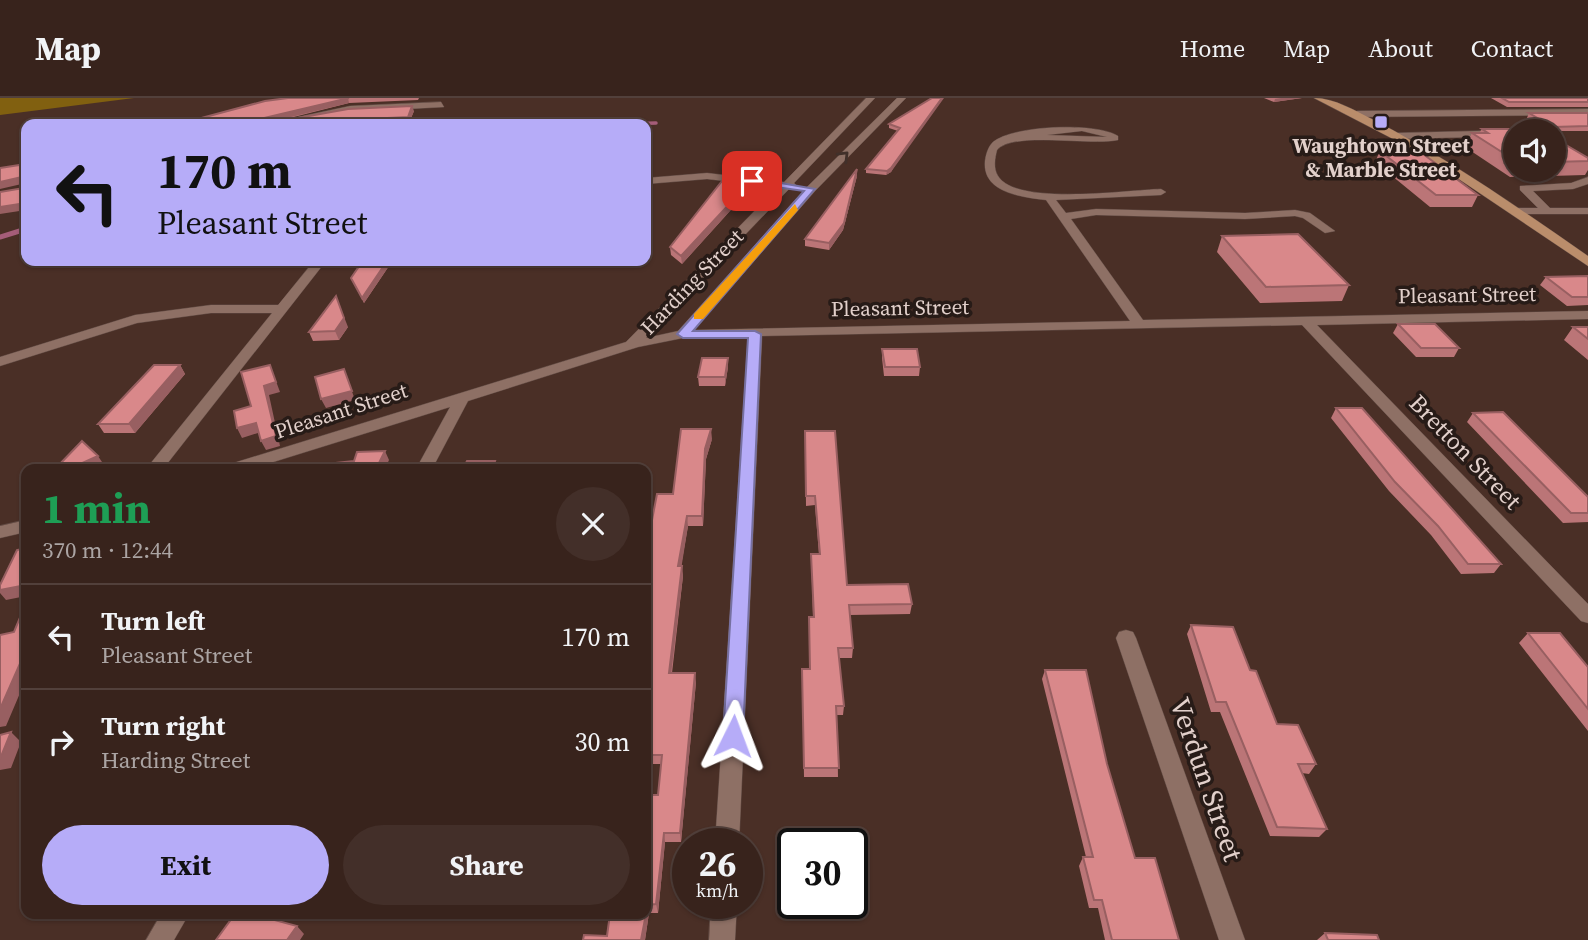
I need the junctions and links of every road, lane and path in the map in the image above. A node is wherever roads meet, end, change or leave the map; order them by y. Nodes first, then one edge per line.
1 (871, 98) edge
2 (902, 98) edge
3 (1318, 98) edge
4 (441, 105) dead end
5 (1588, 112) edge
6 (1493, 113) junction
7 (1357, 114) junction
8 (297, 119) edge
9 (1505, 119) edge
10 (1503, 133) edge
11 (1396, 136) junction
12 (1016, 138) junction
13 (651, 180) edge
14 (1588, 180) edge
15 (786, 186) junction
16 (1573, 186) junction
17 (811, 189) junction
18 (1161, 192) dead end
19 (1588, 193) edge
20 (1049, 197) junction
21 (1514, 211) junction
22 (1547, 211) junction
23 (1588, 211) edge
24 (1064, 217) junction
25 (1329, 231) dead end
26 (1588, 261) edge
27 (316, 266) edge
28 (279, 309) junction
29 (1588, 315) edge
30 (1307, 322) junction
31 (1140, 326) junction
32 (683, 334) junction
33 (755, 334) junction
34 (630, 345) junction
35 (0, 362) edge
36 (463, 396) junction
37 (158, 464) edge
38 (249, 464) edge
39 (428, 464) edge
40 (21, 527) edge
41 (0, 532) edge
42 (1588, 616) edge
43 (1126, 638) dead end
44 (728, 828) edge
45 (173, 919) edge
46 (723, 919) edge
47 (159, 940) edge
48 (722, 940) edge
49 (1232, 940) edge

1 - 15 street, Harding Street
17 -> 2 street, Harding Street
3 - 7 main road
4 - 8 street
5 - 6 street
6 - 7 street
6 - 9 street
7 - 11 main road
10 - 11 street
11 - 21 main road
12 - 12 street
12 - 20 street
13 - 15 street
14 - 16 street
15 - 17 street
15 - 34 street, Harding Street
16 - 19 street
16 - 22 street
17 - 32 street, Harding Street
18 - 20 street
20 - 24 street
21 - 22 street
21 - 26 main road
22 - 23 street
24 - 25 street
24 - 31 street
27 - 28 street
28 - 35 street
28 - 37 street
29 - 30 street, Pleasant Street
30 - 31 street, Pleasant Street
30 - 42 street, Bretton Street
31 - 33 street, Pleasant Street
32 - 33 street, Pleasant Street
32 - 34 street, Pleasant Street
33 - 44 street
34 - 36 street, Pleasant Street
36 - 38 street, Pleasant Street
36 - 39 street
40 - 41 street
43 - 49 street, Verdun Street
45 - 47 street
46 - 48 street

